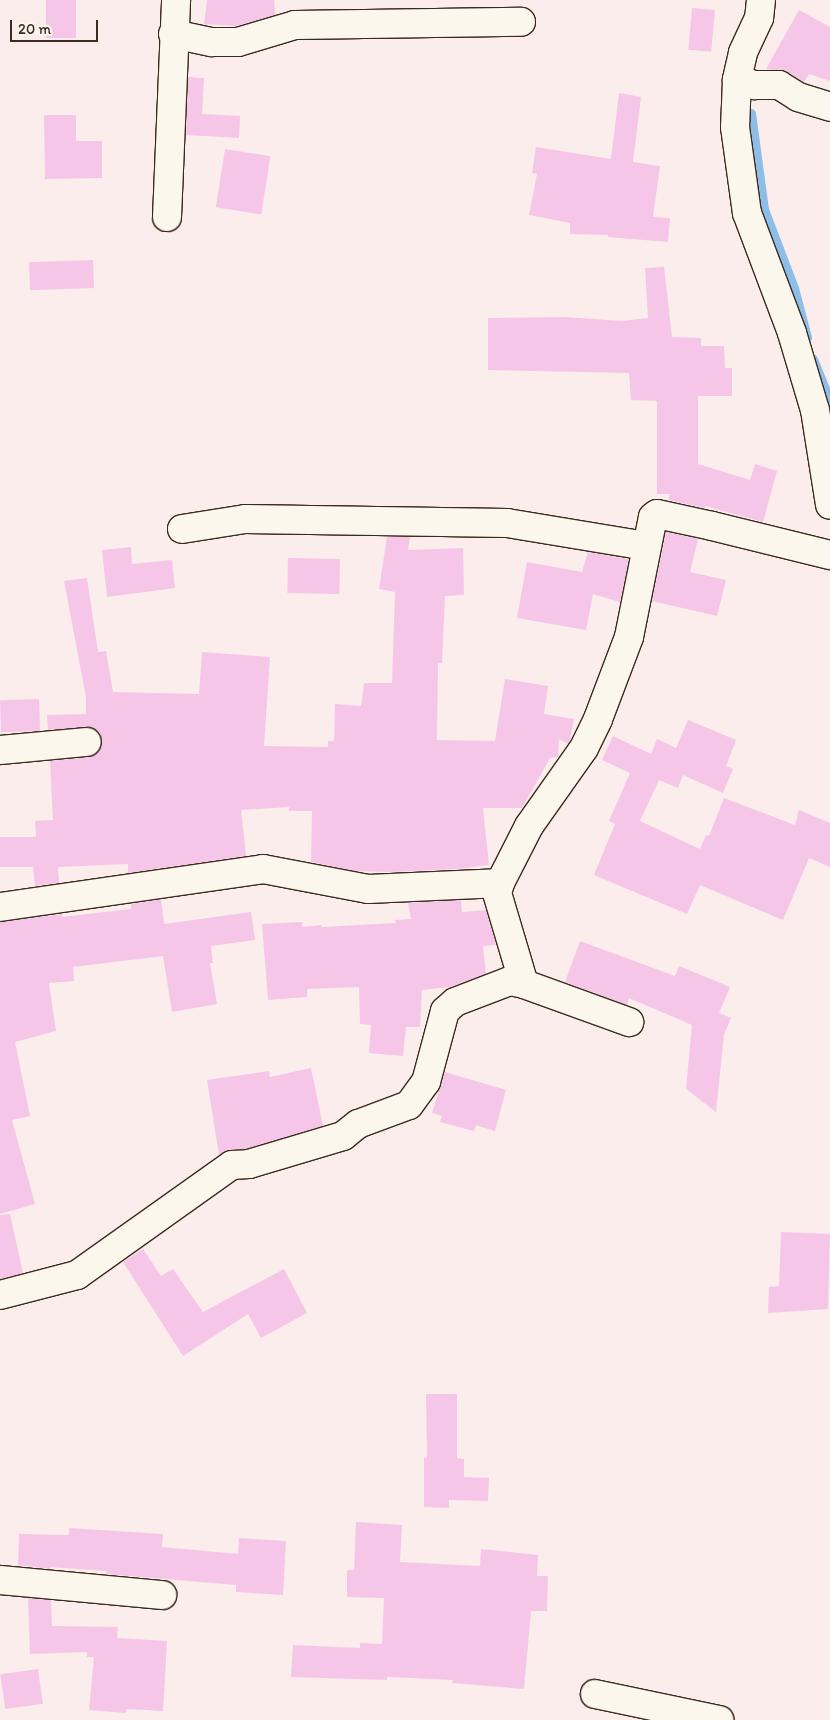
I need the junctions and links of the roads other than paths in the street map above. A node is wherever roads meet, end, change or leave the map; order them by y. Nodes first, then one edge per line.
1 (761, 0) edge
2 (172, 11) edge
3 (521, 22) dead end
4 (737, 80) junction
5 (830, 107) edge
6 (167, 217) dead end
7 (830, 505) edge
8 (182, 529) dead end
9 (646, 546) junction
10 (830, 555) edge
11 (87, 742) dead end
12 (0, 750) edge
13 (500, 883) junction
14 (0, 906) edge
15 (524, 984) junction
16 (629, 1022) dead end
17 (0, 1295) edge
18 (0, 1580) edge
19 (162, 1595) dead end
20 (595, 1694) dead end
21 (719, 1720) edge

1 - 4 street
2 - 3 street
2 - 6 street
4 - 5 street
4 - 7 street
8 - 9 street
9 - 10 street
9 - 13 street
11 - 12 street
13 - 14 street
13 - 15 street
15 - 16 street
15 - 17 street
18 - 19 street
20 - 21 street

